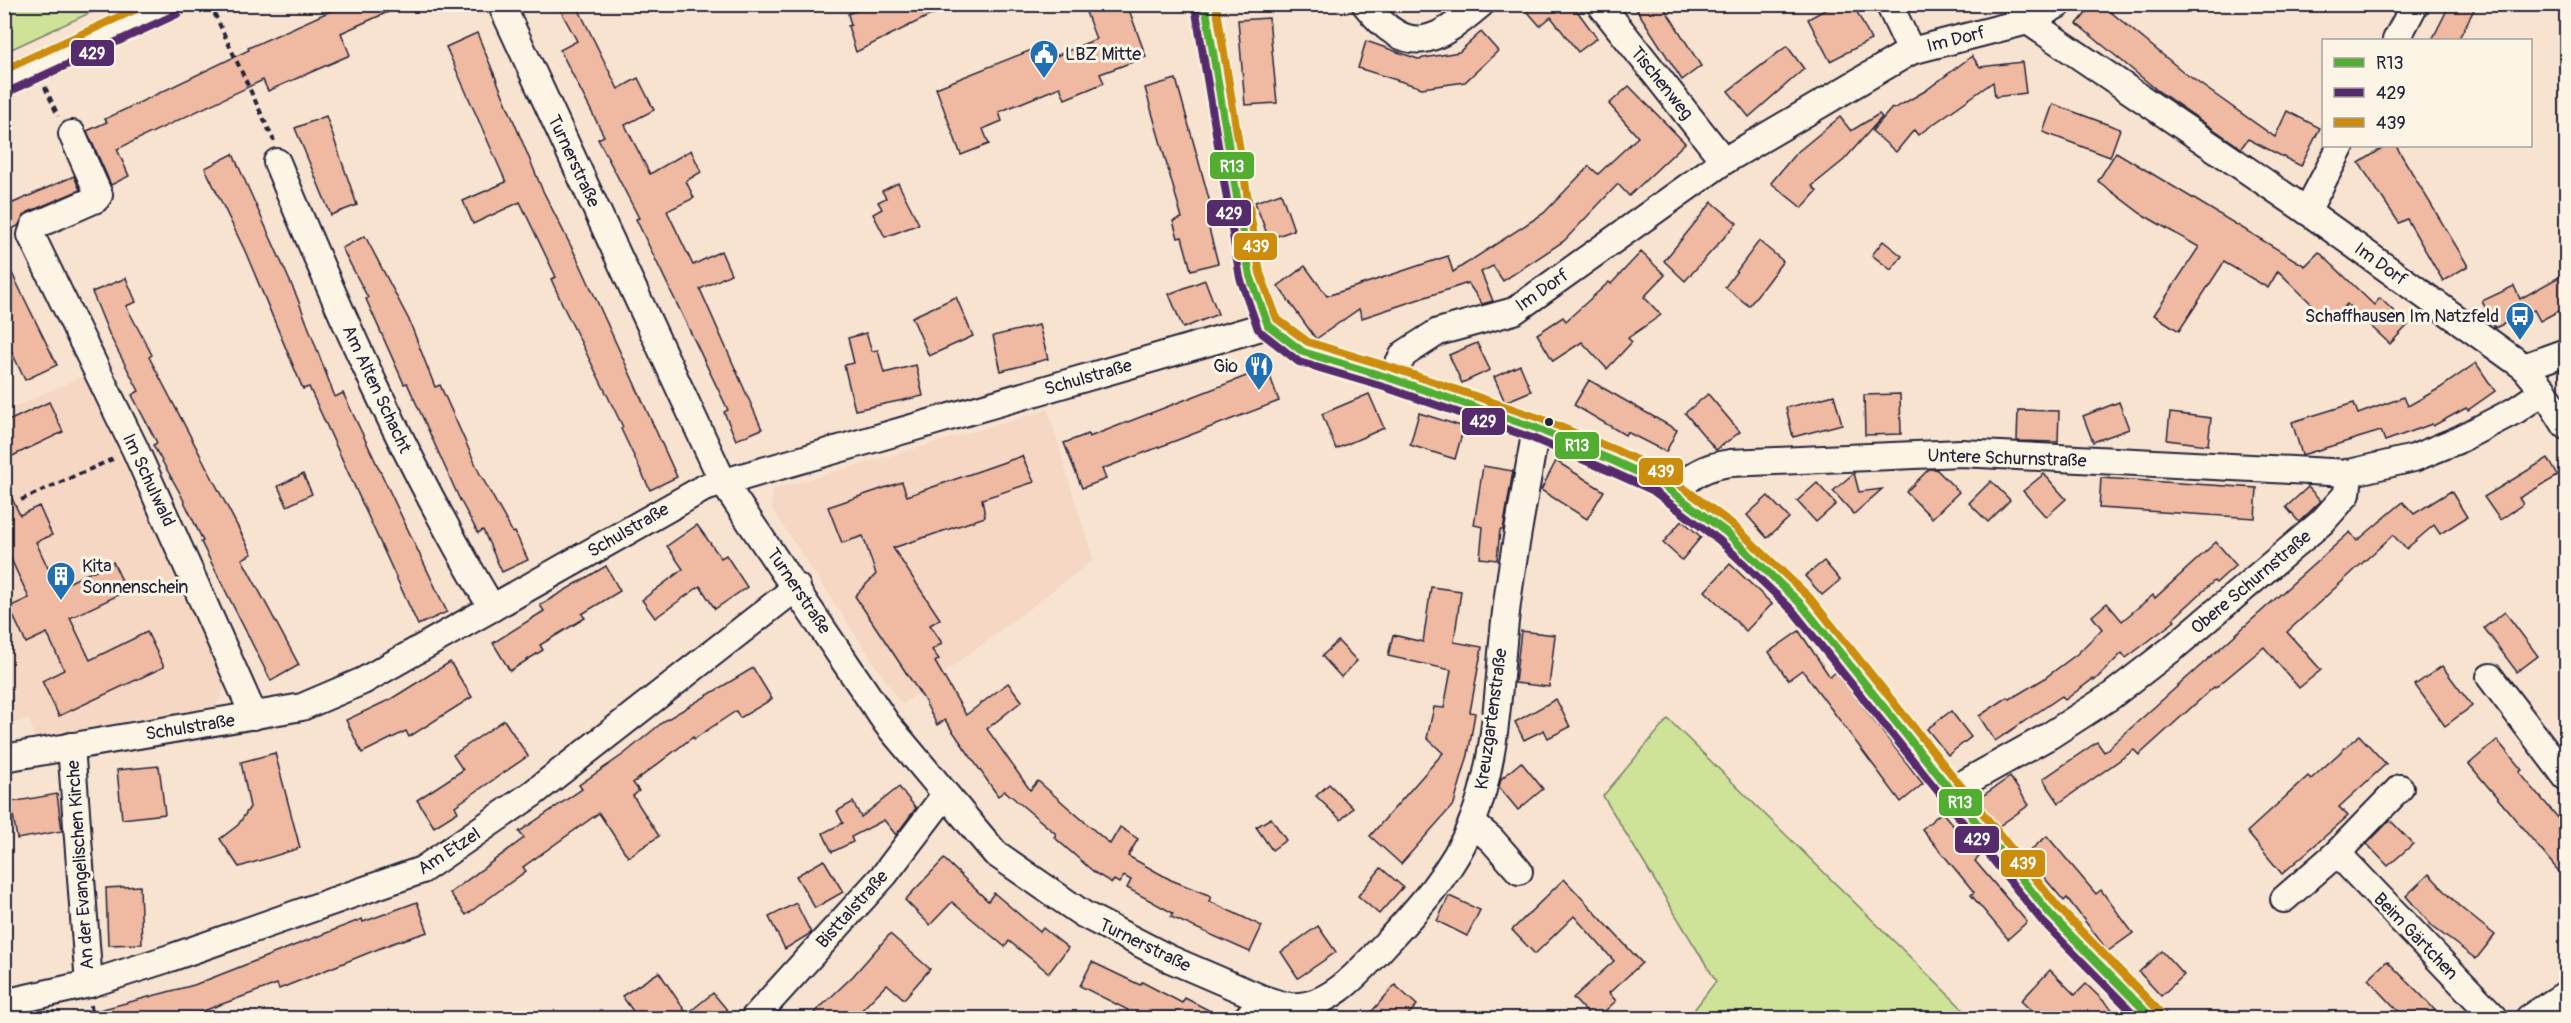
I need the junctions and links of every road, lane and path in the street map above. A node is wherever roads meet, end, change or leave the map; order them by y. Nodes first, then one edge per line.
1 (173, 4) edge
2 (210, 4) edge
3 (501, 4) edge
4 (1205, 4) edge
5 (1365, 4) edge
6 (1481, 4) edge
7 (1600, 4) edge
8 (1889, 4) edge
9 (2059, 4) edge
10 (2415, 4) edge
11 (2028, 21) junction
12 (2397, 39) edge
13 (1911, 51) junction
14 (37, 68) junction
15 (4, 82) edge
16 (72, 134) joint
17 (2340, 147) edge
18 (1724, 161) junction
19 (277, 162) joint
20 (2307, 211) junction
21 (1268, 325) junction
22 (2566, 352) edge
23 (2524, 367) junction
24 (1390, 378) junction
25 (2544, 391) junction
26 (2564, 417) edge
27 (1536, 428) junction
28 (135, 449) junction
29 (2349, 473) junction
30 (723, 482) junction
31 (1674, 492) junction
32 (21, 500) dead end
33 (797, 587) junction
34 (492, 608) junction
35 (2490, 677) dead end
36 (254, 716) junction
37 (71, 746) junction
38 (4, 758) edge
39 (2566, 777) edge
40 (2400, 788) dead end
41 (1952, 790) junction
42 (945, 795) junction
43 (1472, 823) junction
44 (2337, 853) junction
45 (1519, 871) dead end
46 (2284, 899) dead end
47 (88, 984) junction
48 (2566, 994) edge
49 (1263, 999) junction
50 (4, 1003) edge
51 (754, 1018) edge
52 (1247, 1018) edge
53 (2152, 1018) edge
54 (2495, 1018) edge
55 (2529, 1018) edge

1 - 14 street
2 - 19 path
3 - 30 street, Turnerstraße
4 - 21 street
5 - 6 street
7 - 18 street, Tischenweg
8 - 13 street
9 - 11 street
10 - 12 street
11 - 13 street, Im Dorf
11 - 20 street, Im Dorf
13 - 18 street, Im Dorf
14 - 15 street
14 - 16 path
16 - 28 street, Im Schulwald
17 - 20 street
18 - 24 street, Im Dorf
19 - 34 street, Am Alten Schacht
20 - 23 street, Im Dorf
21 - 24 street
21 - 30 street, Schulstraße
22 - 23 street
23 - 25 street, Im Dorf
24 - 27 street
25 - 26 street, Im Dorf
25 - 29 street
27 - 31 street
27 - 43 street, Kreuzgartenstraße
28 - 32 path
28 - 36 street, Im Schulwald
29 - 31 street, Untere Schurnstraße
29 - 41 street, Obere Schurnstraße
30 - 33 street, Turnerstraße
30 - 34 street, Schulstraße
31 - 41 street
33 - 42 street, Turnerstraße
33 - 47 street, Am Etzel
34 - 36 street, Schulstraße
35 - 39 street
36 - 37 street, Schulstraße
37 - 38 street, Schulstraße
37 - 47 street, An der Evangelischen Kirche
40 - 44 street
41 - 53 street
42 - 49 street, Turnerstraße
42 - 51 street, Bisttalstraße
43 - 45 street
43 - 49 street, Kreuzgartenstraße
44 - 46 street
44 - 54 street, Beim Gärtchen
47 - 50 street, Am Etzel
48 - 55 street
49 - 52 street

